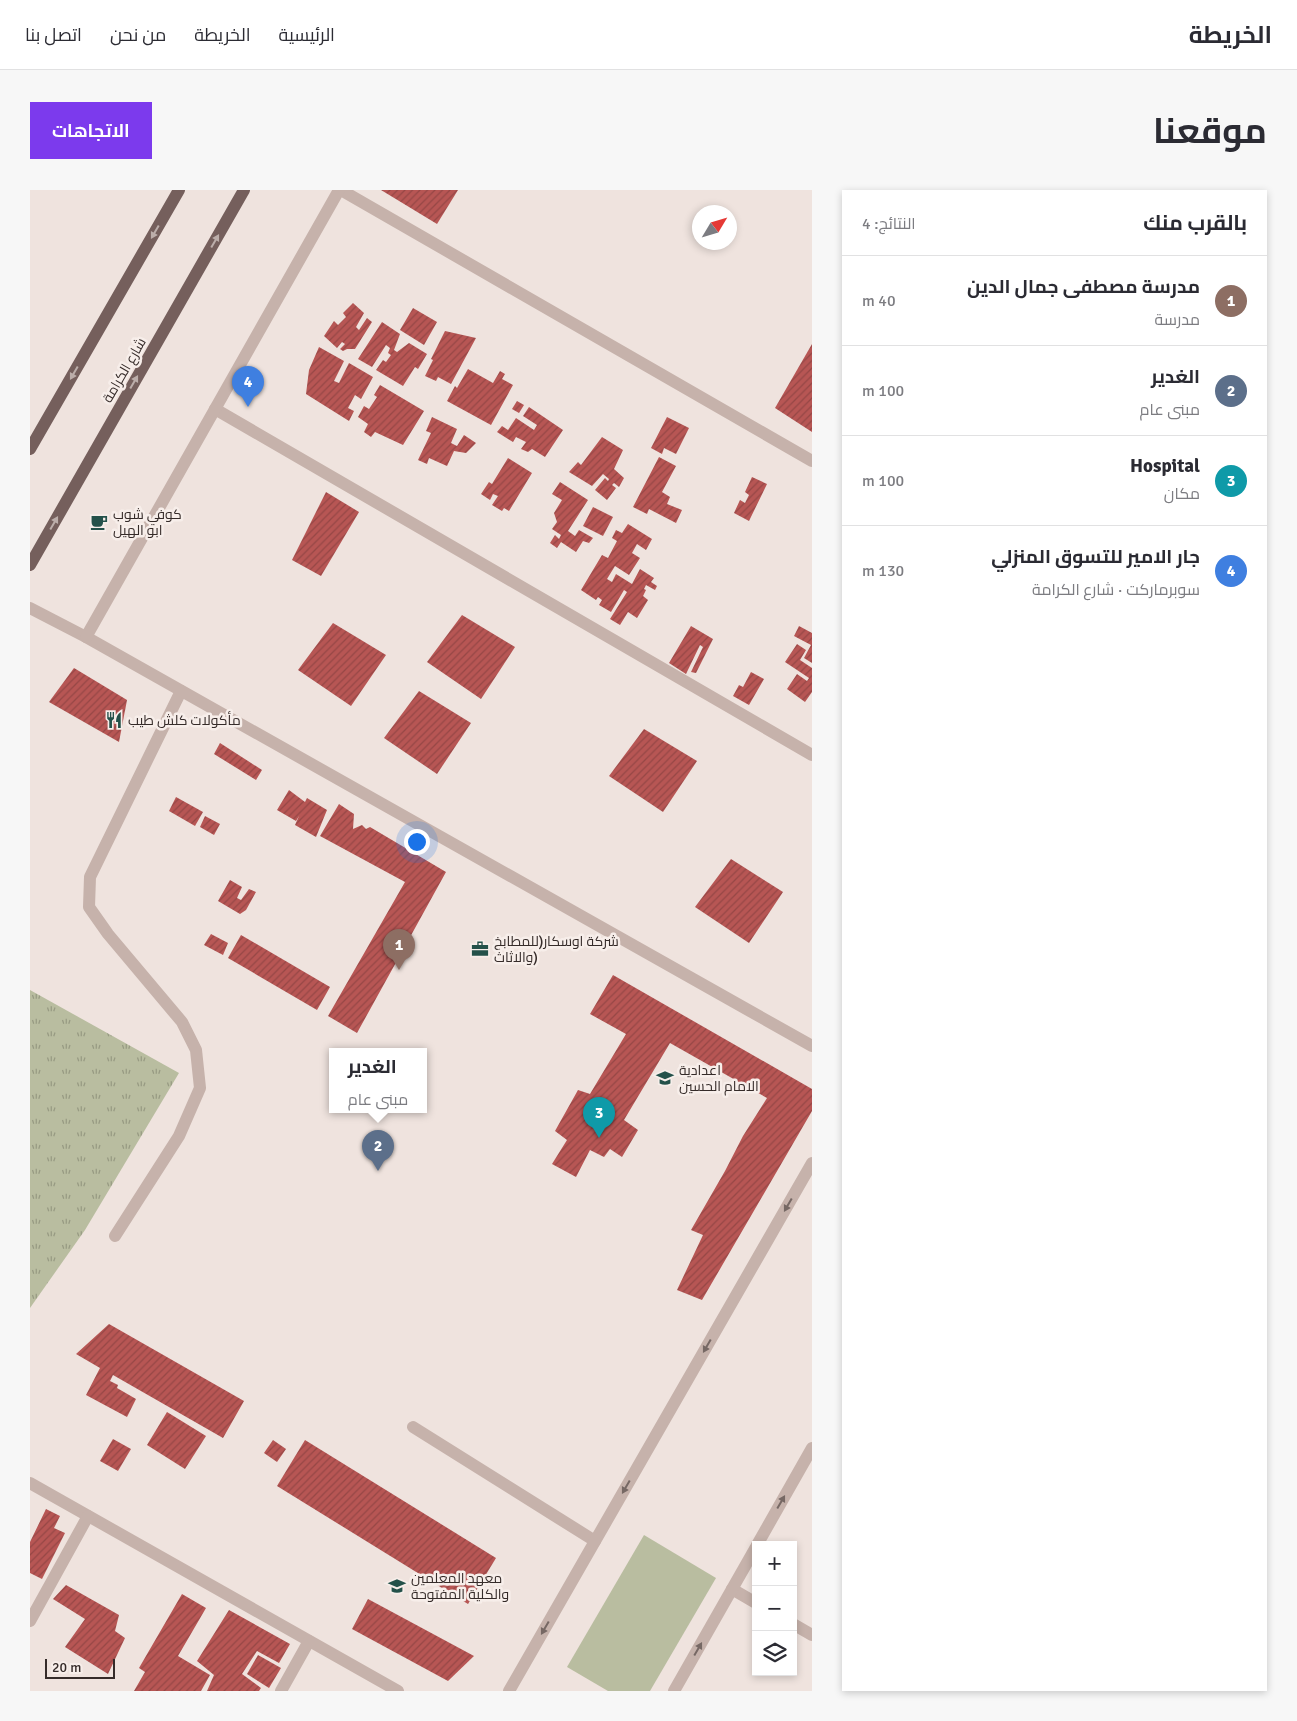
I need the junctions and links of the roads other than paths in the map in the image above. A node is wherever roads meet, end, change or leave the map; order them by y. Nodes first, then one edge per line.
1 (179, 190) edge
2 (244, 190) edge
3 (340, 190) edge
4 (215, 409) junction
5 (30, 449) edge
6 (812, 461) edge
7 (30, 565) edge
8 (30, 608) edge
9 (86, 637) junction
10 (181, 691) junction
11 (812, 755) edge
12 (812, 1046) edge
13 (812, 1163) edge
14 (115, 1236) dead end
15 (414, 1428) dead end
16 (812, 1448) edge
17 (30, 1483) edge
18 (88, 1516) junction
19 (595, 1541) junction
20 (759, 1541) edge
21 (752, 1553) edge
22 (732, 1589) junction
23 (752, 1601) edge
24 (30, 1622) edge
25 (797, 1626) edge
26 (812, 1635) edge
27 (309, 1641) junction
28 (281, 1691) edge
29 (398, 1691) edge
30 (510, 1691) edge
31 (674, 1691) edge

1 -> 5 main road
7 -> 2 main road, شارع الكرامة
3 - 4 street
3 - 6 street
4 - 9 street
4 - 11 street
8 - 9 street
9 - 10 street
10 - 12 street
10 - 14 street
13 -> 19 street
15 - 19 street
20 -> 16 street
17 - 18 street
18 - 24 street
18 - 27 street
19 -> 30 street
21 - 22 street
22 - 23 street
31 -> 22 street
25 - 26 street
27 - 28 street
27 - 29 street

